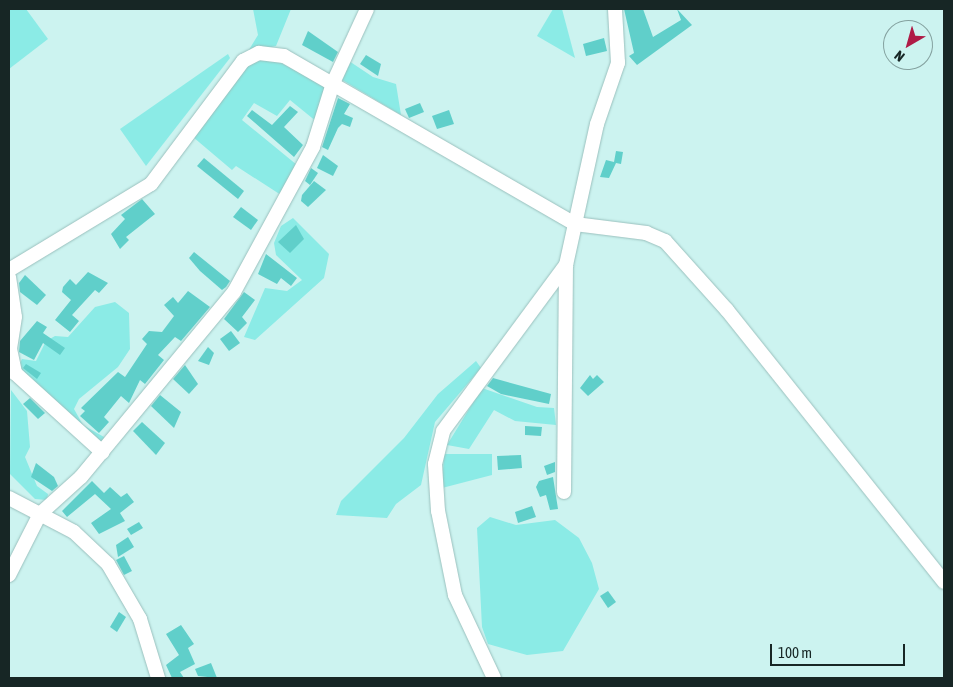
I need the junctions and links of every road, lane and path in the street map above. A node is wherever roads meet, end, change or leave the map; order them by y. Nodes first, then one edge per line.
1 (367, 9) edge
2 (615, 9) edge
3 (333, 83) junction
4 (575, 224) junction
5 (566, 265) junction
6 (9, 270) edge
7 (9, 277) edge
8 (102, 452) junction
9 (564, 492) dead end
10 (9, 498) edge
11 (40, 514) junction
12 (9, 575) edge
13 (944, 582) edge
14 (158, 678) edge
15 (494, 678) edge

1 - 3 street
2 - 4 street
3 - 4 street
3 - 6 street
3 - 8 street
4 - 5 street
4 - 13 street
5 - 9 street
5 - 15 street
7 - 8 street
8 - 11 street
10 - 11 street
11 - 12 street
11 - 14 street

